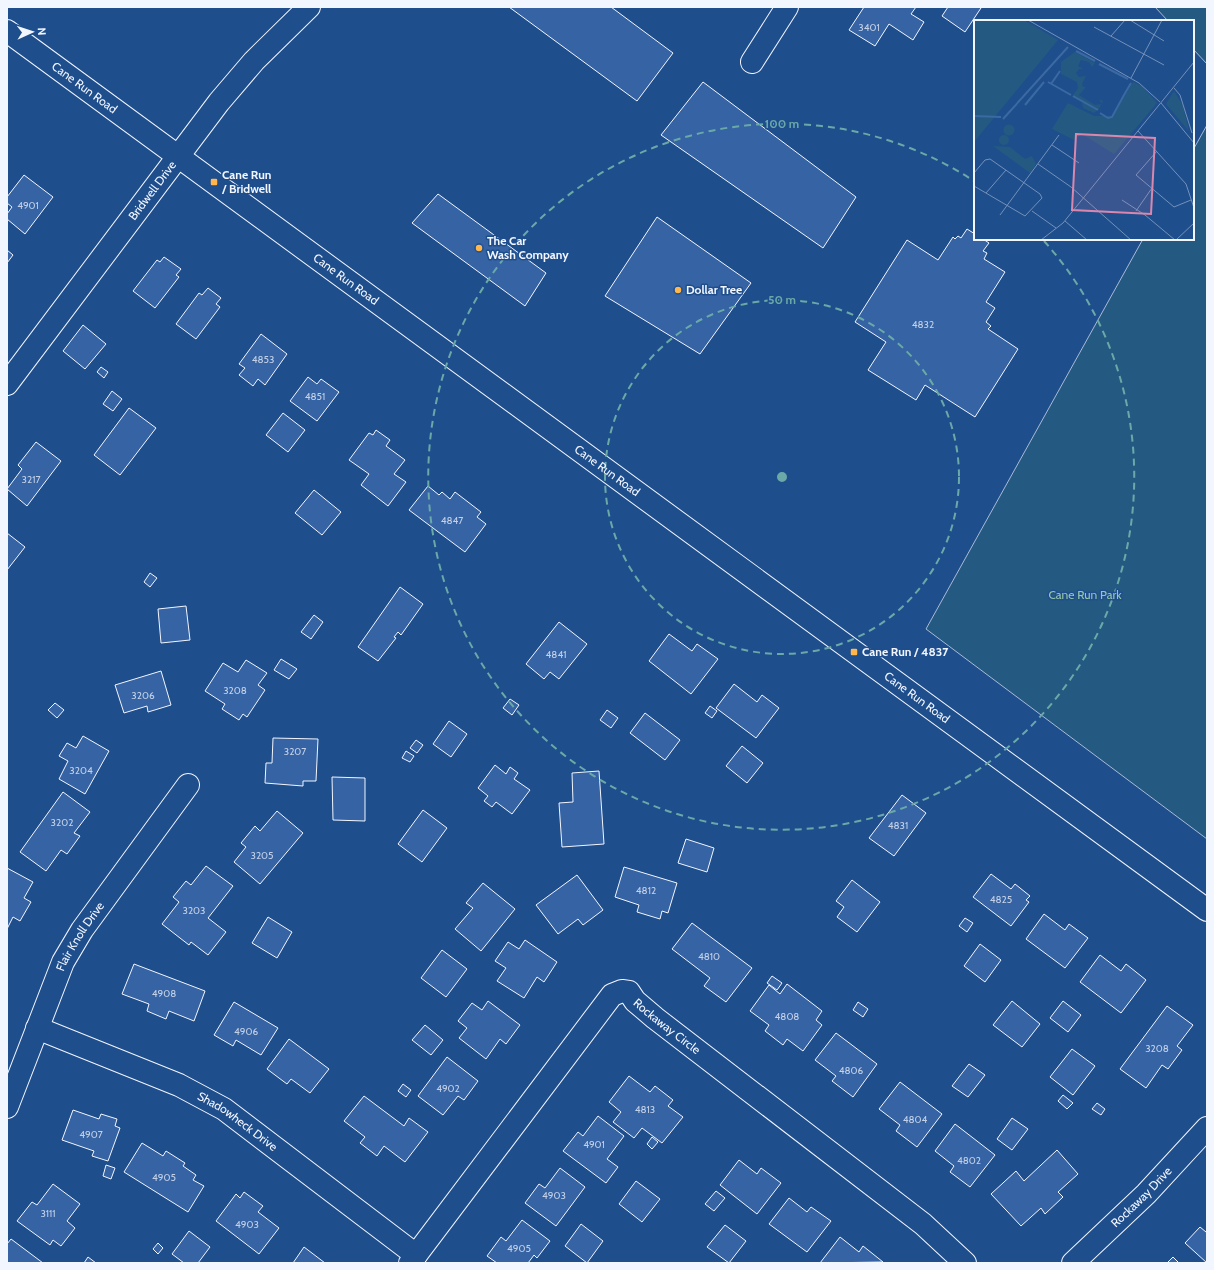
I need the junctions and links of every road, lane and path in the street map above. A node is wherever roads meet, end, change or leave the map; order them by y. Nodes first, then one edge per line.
1 (309, 7) edge
2 (787, 7) edge
3 (7, 31) edge
4 (752, 62) dead end
5 (179, 156) junction
6 (7, 384) edge
7 (188, 785) dead end
8 (1207, 910) edge
9 (37, 1028) junction
10 (7, 1107) edge
11 (1207, 1128) edge
12 (413, 1259) edge
13 (965, 1263) edge
14 (1073, 1263) edge

1 - 5 main road, Bridwell Drive
2 - 4 main road
3 - 5 main road, Cane Run Road
5 - 6 main road, Bridwell Drive
5 - 8 main road, Cane Run Road
7 - 9 main road, Flair Knoll Drive
9 - 10 main road, Flair Knoll Drive
9 - 12 main road, Shadowheck Drive
11 - 14 main road, Rockaway Drive
12 - 13 main road, Rockaway Circle

